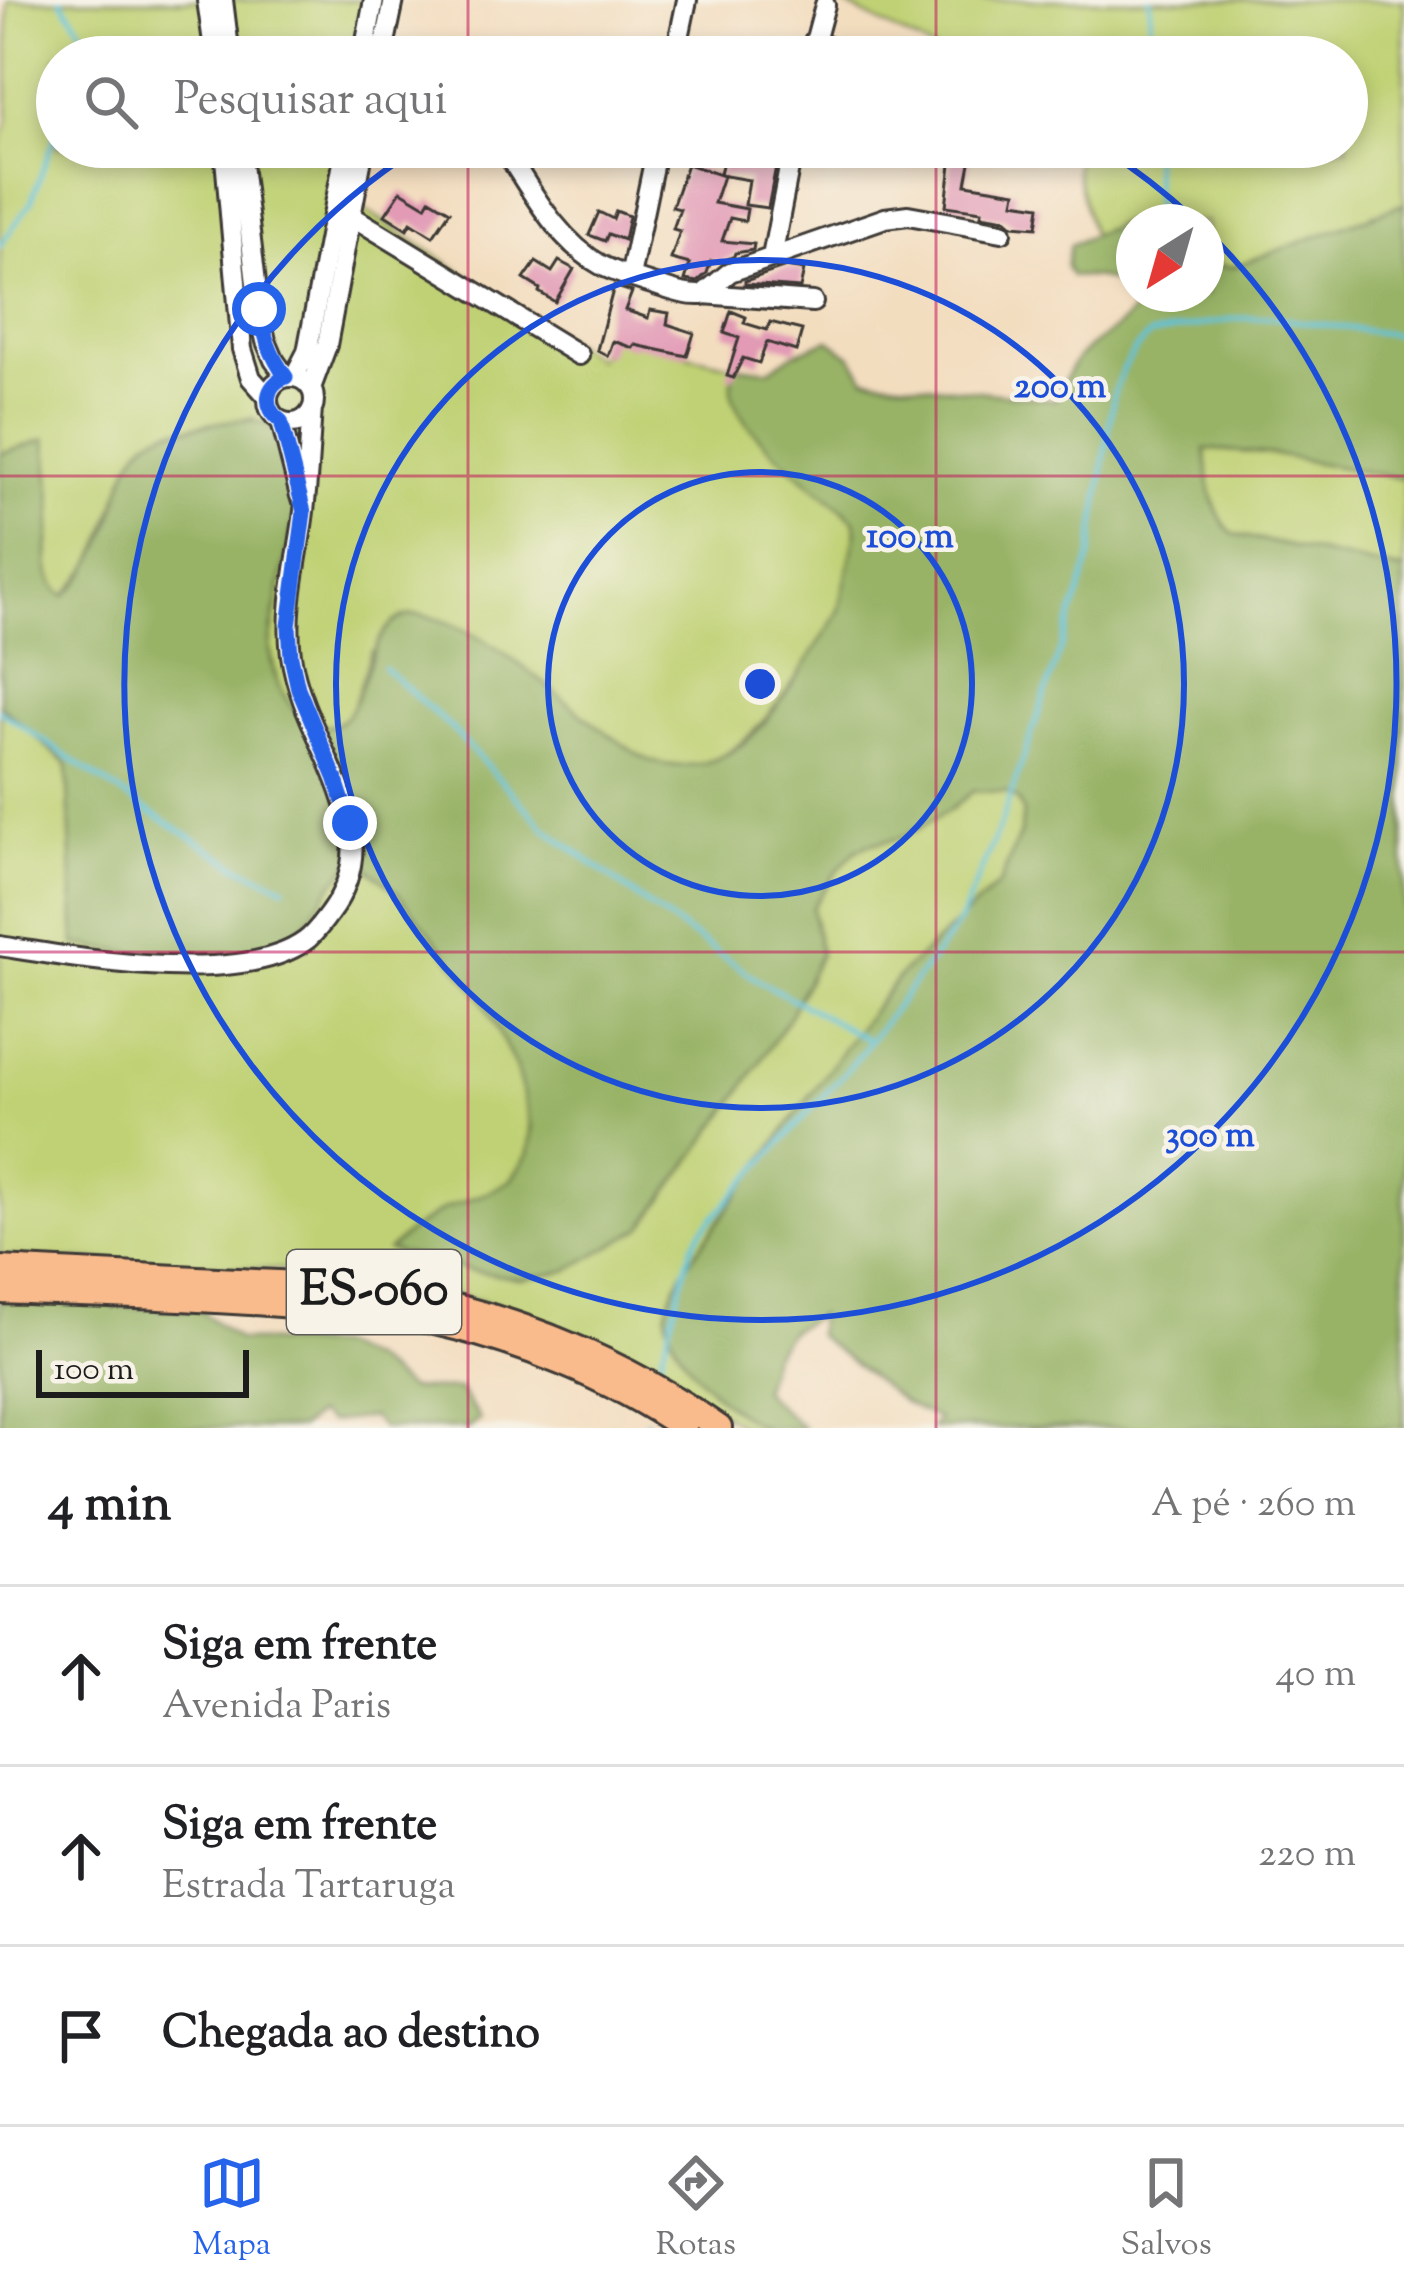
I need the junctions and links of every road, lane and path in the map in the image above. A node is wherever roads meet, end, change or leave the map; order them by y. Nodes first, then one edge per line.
1 (207, 0) edge
2 (223, 0) edge
3 (374, 0) edge
4 (394, 0) edge
5 (687, 0) edge
6 (825, 5) dead end
7 (212, 36) edge
8 (227, 36) edge
9 (367, 36) edge
10 (386, 36) edge
11 (679, 36) edge
12 (816, 36) edge
13 (226, 168) edge
14 (242, 168) edge
15 (342, 168) edge
16 (360, 168) edge
17 (517, 168) edge
18 (653, 168) edge
19 (789, 168) edge
20 (350, 215) junction
21 (1002, 232) dead end
22 (772, 257) junction
23 (630, 277) junction
24 (703, 294) junction
25 (813, 302) dead end
26 (579, 355) dead end
27 (290, 377) junction
28 (311, 388) junction
29 (268, 397) junction
30 (312, 410) junction
31 (281, 421) junction
32 (304, 512) junction
33 (0, 946) edge
34 (0, 1269) edge
35 (0, 1291) edge
36 (684, 1428) edge
37 (719, 1428) edge

1 - 7 street
2 - 8 street
3 - 9 street
4 - 10 street
5 - 11 street
6 - 12 street
13 - 29 street
14 - 27 street
15 - 27 street
16 - 20 street
17 - 23 street
18 - 23 street
19 - 22 street
20 - 26 street
20 - 28 street
21 - 22 street
22 - 24 street
23 - 24 street
24 - 25 street
27 - 28 street
27 - 29 street
28 - 30 street
29 - 31 street
30 - 31 street
30 - 32 street
31 - 32 street
32 - 33 street
34 - 37 main road, ES-060
35 - 36 main road, ES-060

